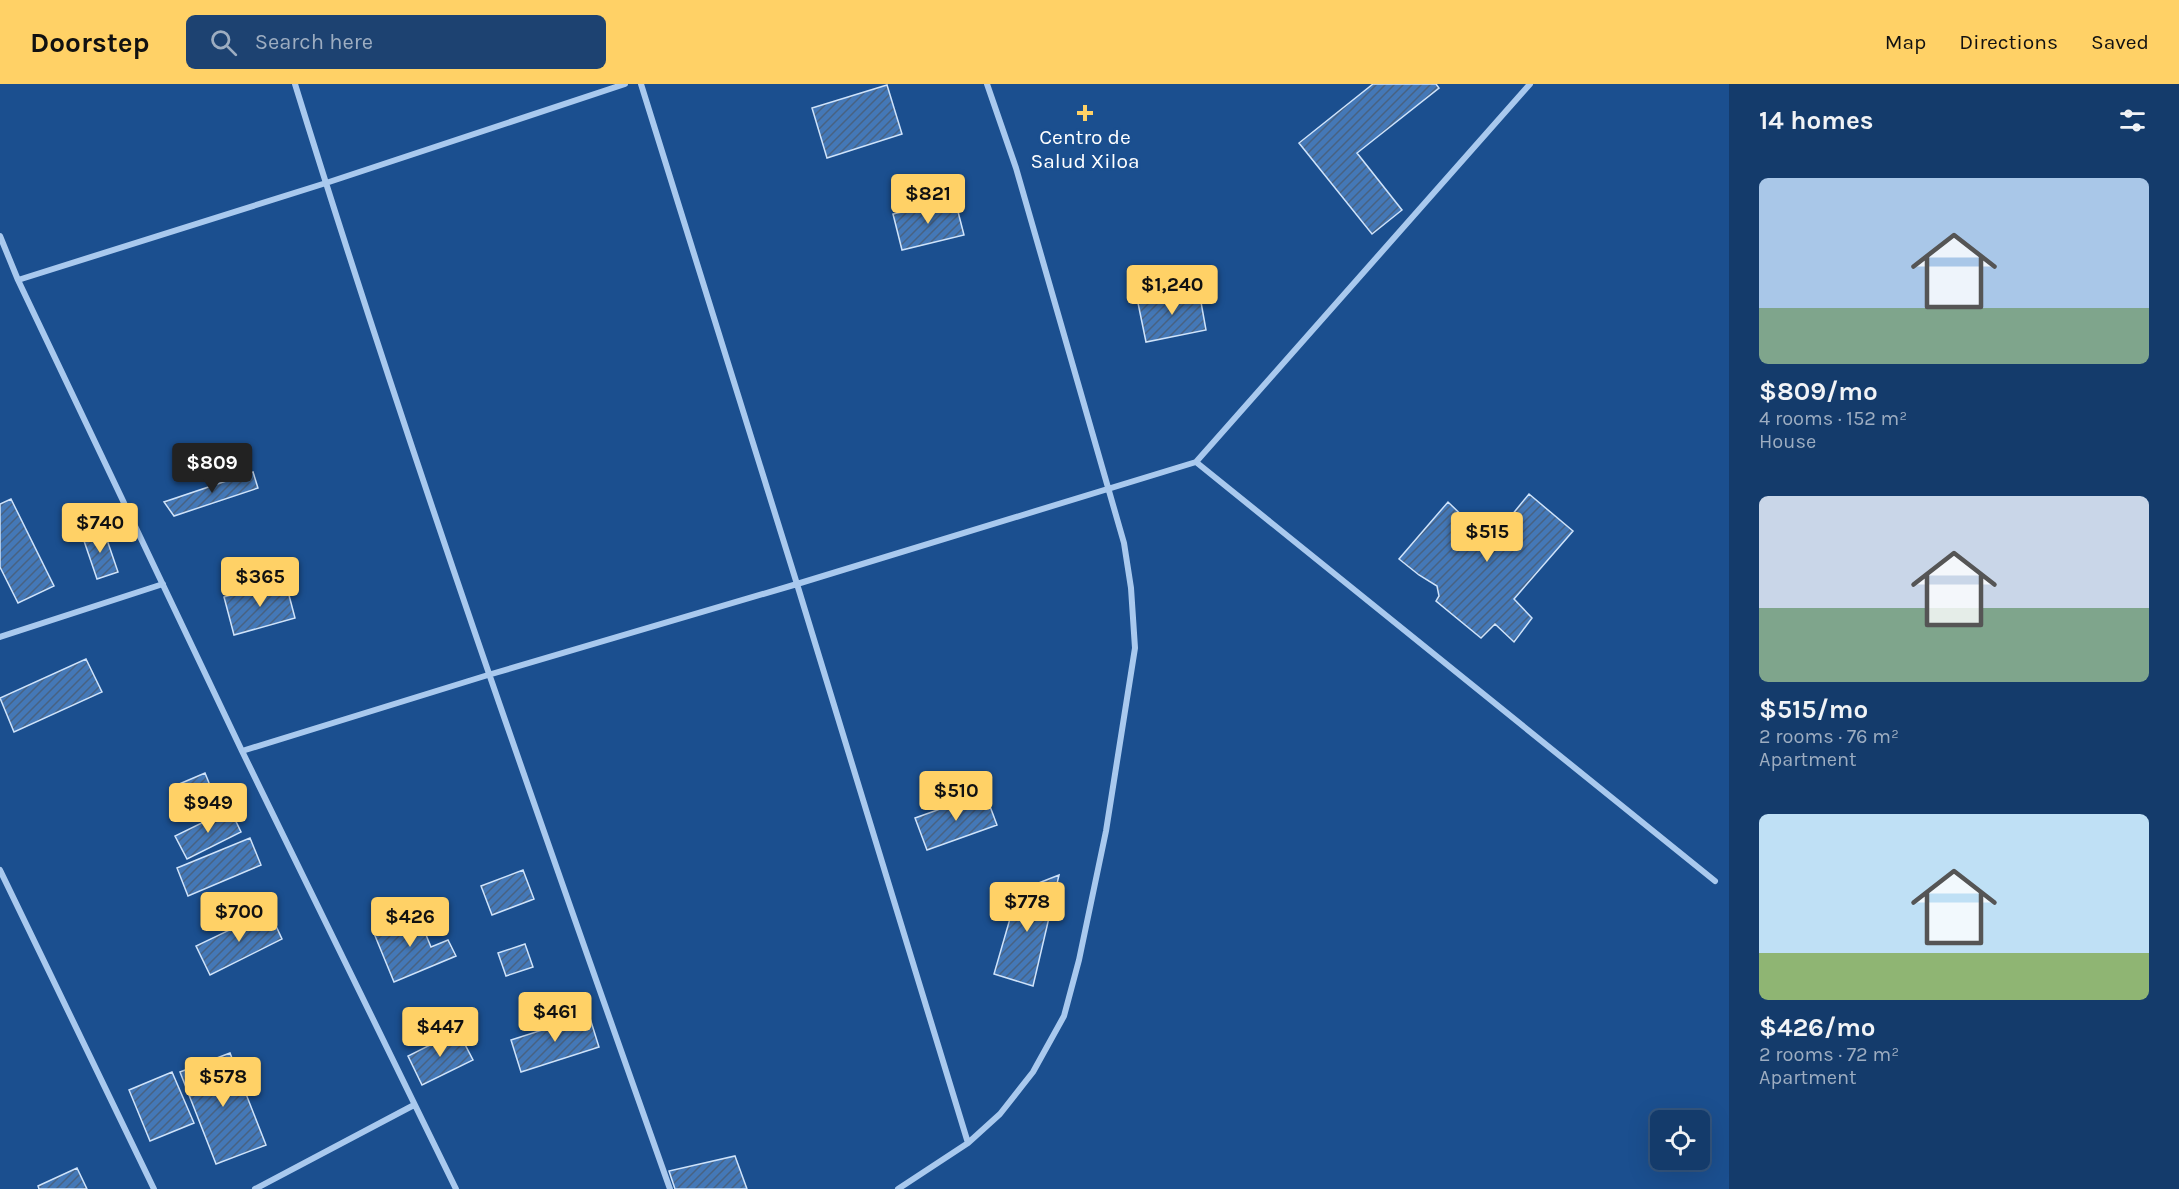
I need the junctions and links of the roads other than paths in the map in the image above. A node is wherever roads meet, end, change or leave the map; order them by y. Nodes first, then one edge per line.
1 (295, 84) edge
2 (625, 84) edge
3 (641, 84) edge
4 (987, 84) edge
5 (1530, 84) edge
6 (326, 183) junction
7 (0, 236) edge
8 (18, 280) junction
9 (1196, 462) junction
10 (1108, 488) junction
11 (164, 584) junction
12 (797, 584) junction
13 (0, 637) edge
14 (488, 675) junction
15 (242, 751) junction
16 (0, 870) edge
17 (1715, 881) dead end
18 (414, 1105) junction
19 (968, 1143) junction
20 (154, 1189) edge
21 (255, 1189) edge
22 (456, 1189) edge
23 (670, 1189) edge
24 (898, 1189) edge

1 - 6 street
2 - 6 street
3 - 12 street
4 - 10 street
5 - 9 street
6 - 8 street
6 - 14 street
7 - 8 street
8 - 11 street
9 - 10 street
9 - 17 street
10 - 12 street
10 - 19 street
11 - 13 street
11 - 15 street
12 - 14 street
12 - 19 street
14 - 15 street
14 - 23 street
15 - 18 street
16 - 20 street
18 - 21 street
18 - 22 street
19 - 24 street

